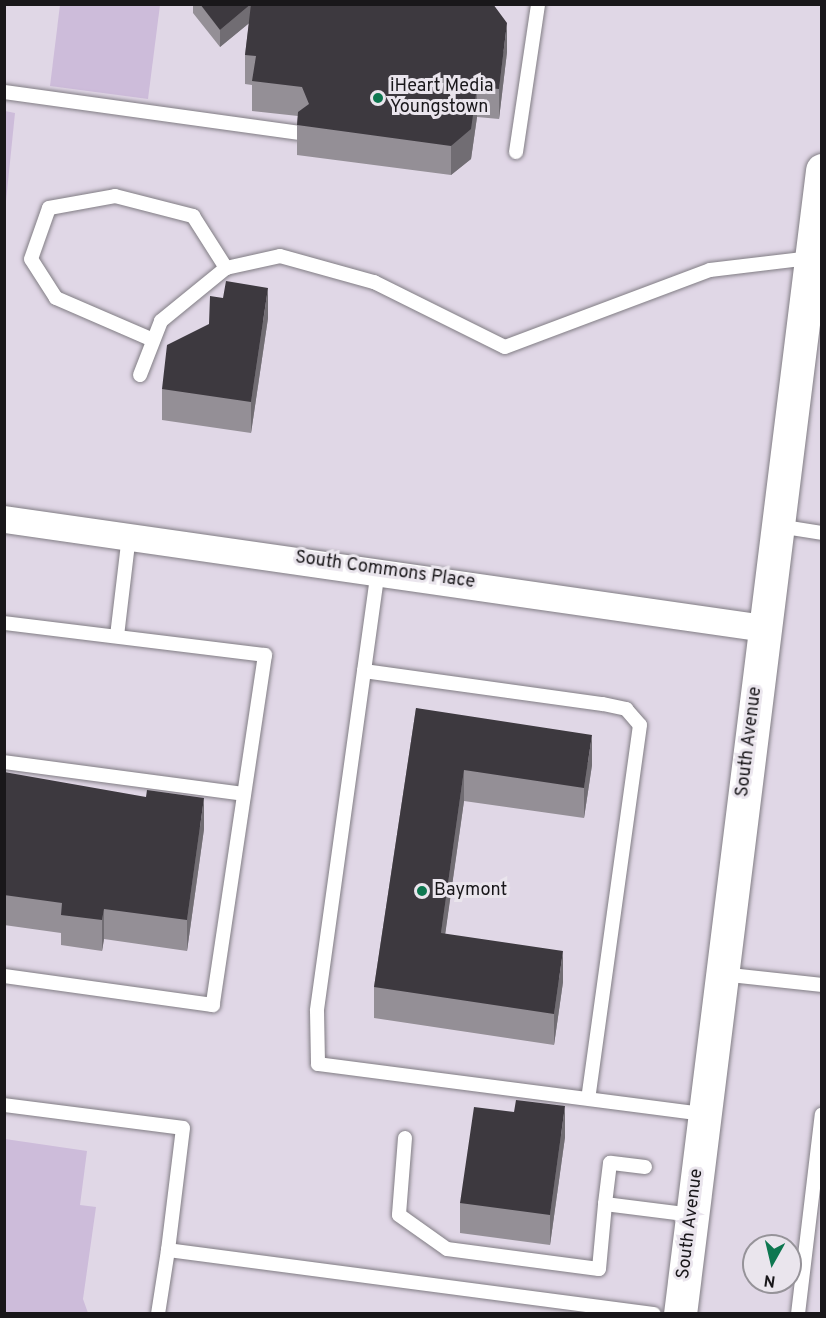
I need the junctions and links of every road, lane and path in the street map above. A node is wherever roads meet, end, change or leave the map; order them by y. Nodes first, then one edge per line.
1 (538, 4) edge
2 (4, 92) edge
3 (300, 133) edge
4 (516, 152) dead end
5 (821, 187) edge
6 (811, 258) junction
7 (226, 268) junction
8 (153, 340) junction
9 (140, 375) dead end
10 (4, 519) edge
11 (778, 526) junction
12 (822, 533) edge
13 (129, 536) junction
14 (378, 570) junction
15 (4, 623) edge
16 (764, 628) junction
17 (117, 636) junction
18 (364, 671) junction
19 (4, 762) edge
20 (244, 794) junction
21 (721, 974) junction
22 (4, 976) edge
23 (822, 985) edge
24 (588, 1098) junction
25 (4, 1105) edge
26 (705, 1114) junction
27 (822, 1114) edge
28 (405, 1138) dead end
29 (645, 1167) dead end
30 (605, 1204) junction
31 (692, 1215) junction
32 (168, 1250) junction
33 (158, 1314) edge
34 (654, 1314) edge
35 (680, 1314) edge
36 (798, 1314) edge

1 - 4 lane
2 - 3 lane
5 - 6 main road, South Avenue
6 - 7 lane
6 - 11 main road, South Avenue
7 - 8 lane
7 - 8 lane
8 - 9 lane
10 - 13 street, South Commons Place
11 - 12 lane
11 - 16 main road, South Avenue
13 - 14 street, South Commons Place
13 - 17 lane
14 - 16 street, South Commons Place
14 - 18 lane
15 - 17 lane
16 - 21 main road, South Avenue
17 - 20 lane
18 - 24 lane
18 - 24 lane
19 - 20 lane
20 - 22 lane
21 - 23 lane
21 - 26 main road, South Avenue
24 - 26 lane
25 - 32 lane
26 - 31 main road, South Avenue
27 - 36 lane
28 - 30 lane
29 - 30 lane
30 - 31 lane
31 - 35 main road, South Avenue
32 - 33 lane
32 - 34 lane

